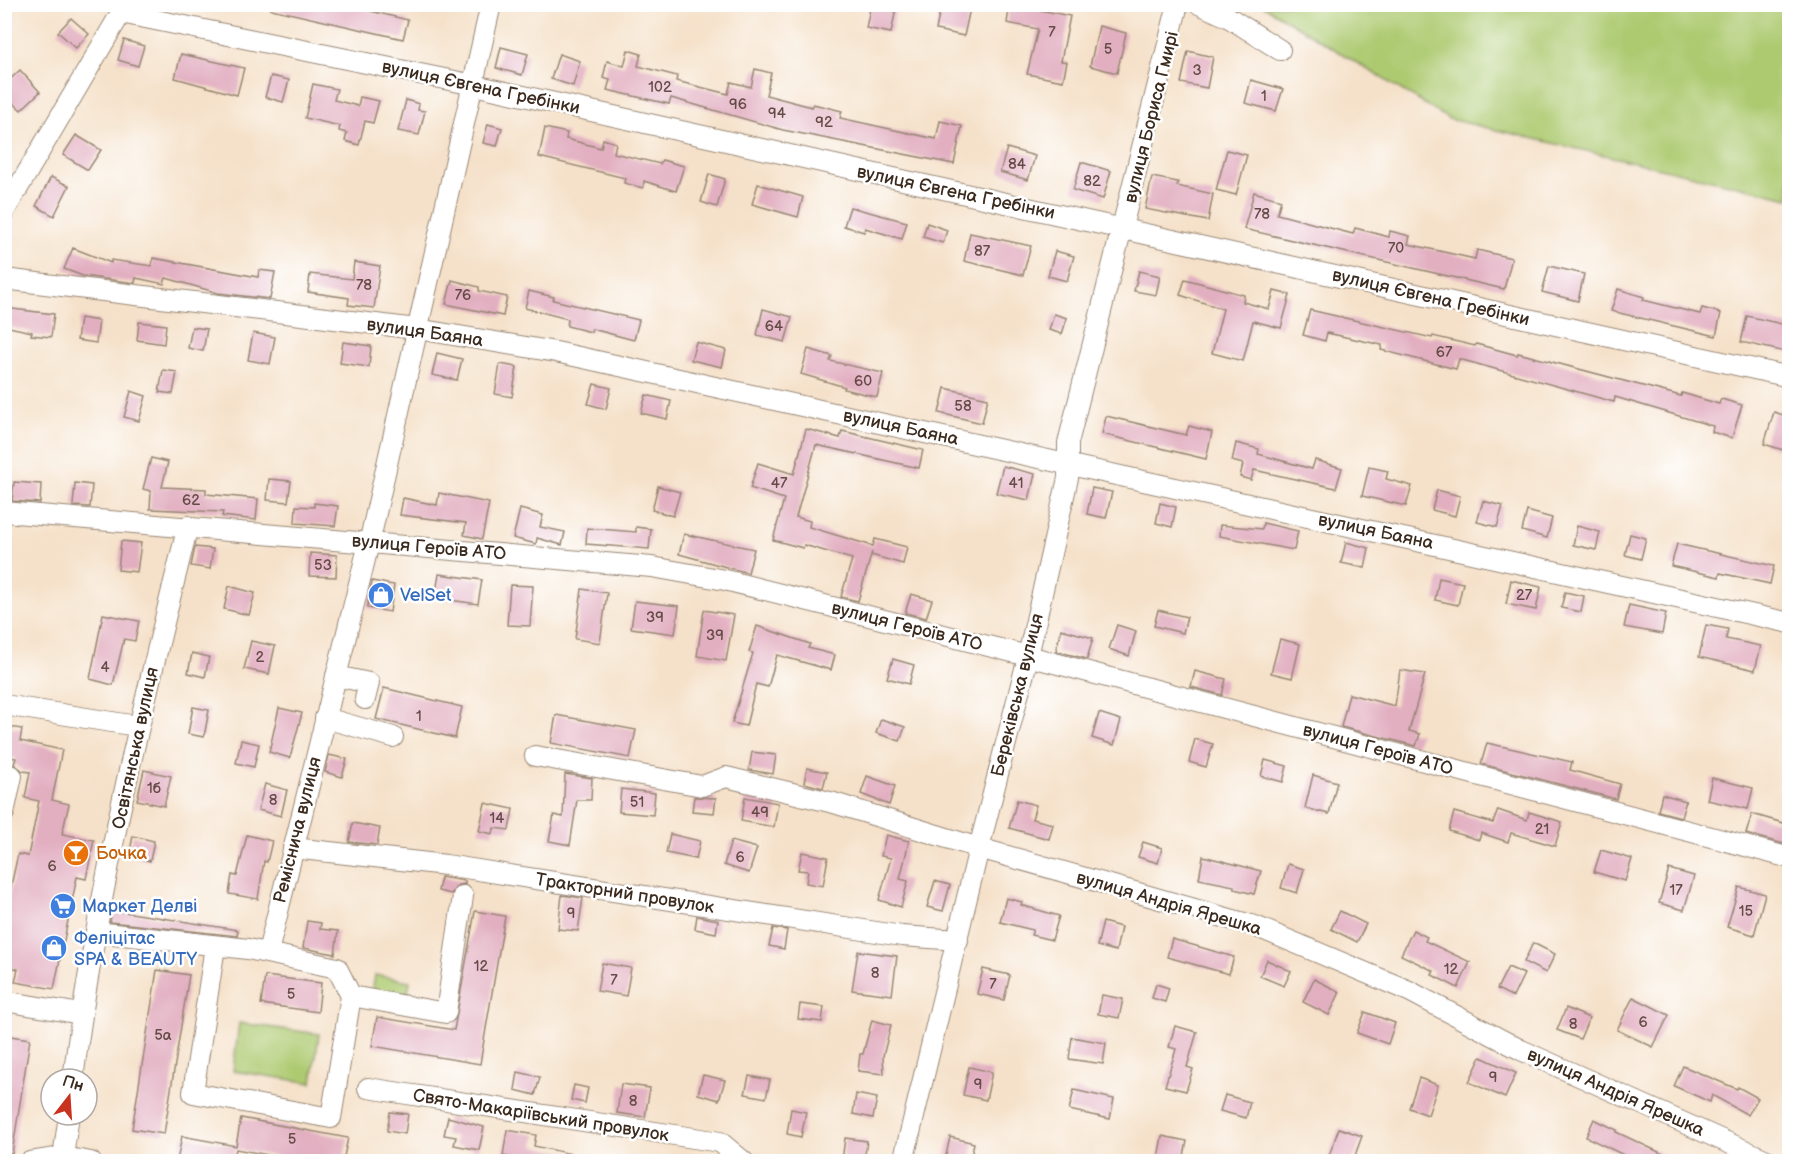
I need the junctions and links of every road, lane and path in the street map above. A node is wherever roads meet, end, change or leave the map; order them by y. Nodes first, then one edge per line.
1 (491, 4) edge
2 (1178, 4) edge
3 (1199, 4) edge
4 (118, 9) edge
5 (1280, 50) dead end
6 (474, 85) junction
7 (4, 212) edge
8 (1124, 229) junction
9 (4, 279) edge
10 (417, 329) junction
11 (1790, 377) edge
12 (1067, 463) junction
13 (4, 512) edge
14 (188, 526) junction
15 (370, 541) junction
16 (1790, 622) edge
17 (1028, 656) junction
18 (336, 676) junction
19 (364, 699) dead end
20 (4, 705) edge
21 (326, 718) junction
22 (137, 726) junction
23 (393, 737) dead end
24 (535, 756) dead end
25 (4, 774) edge
26 (4, 813) edge
27 (292, 848) junction
28 (979, 848) junction
29 (1790, 858) edge
30 (463, 896) dead end
31 (96, 932) junction
32 (958, 940) junction
33 (215, 946) junction
34 (268, 952) junction
35 (351, 996) junction
36 (4, 1001) edge
37 (81, 1014) junction
38 (74, 1067) edge
39 (368, 1088) dead end
40 (68, 1127) edge
41 (65, 1159) edge
42 (30, 1161) edge
43 (91, 1161) edge
44 (744, 1161) edge
45 (903, 1161) edge
46 (1771, 1161) edge

1 - 6 street, Реміснича вулиця
2 - 8 street, вулиця Бориса Гмирі
3 - 5 street
4 - 6 street, вулиця Євгена Гребінки
4 - 7 street
6 - 8 street, вулиця Євгена Гребінки
6 - 10 street, Реміснича вулиця
8 - 11 street, вулиця Євгена Гребінки
8 - 12 street, Береківська вулиця
9 - 10 street, вулиця Баяна
10 - 12 street, вулиця Баяна
10 - 15 street, Реміснича вулиця
12 - 16 street, вулиця Баяна
12 - 17 street, Береківська вулиця
13 - 14 street, вулиця Героїв АТО
14 - 15 street, вулиця Героїв АТО
14 - 22 street, Освітянська вулиця
15 - 17 street, вулиця Героїв АТО
15 - 18 street, Реміснича вулиця
17 - 28 street, Береківська вулиця
17 - 29 street, вулиця Героїв АТО
18 - 19 street
18 - 21 street, Реміснича вулиця
20 - 22 street
21 - 23 street
21 - 27 street, Реміснича вулиця
22 - 31 street, Освітянська вулиця
24 - 28 street, вулиця Андрія Ярешка
25 - 26 street
27 - 32 street, Тракторний провулок
27 - 34 street, Реміснича вулиця
28 - 32 street, Береківська вулиця
28 - 46 street, вулиця Андрія Ярешка
30 - 35 street
31 - 33 street
31 - 37 street, Освітянська вулиця
32 - 45 street, Береківська вулиця
33 - 34 street
33 - 35 street
34 - 35 street
36 - 37 street
37 - 38 street, Освітянська вулиця
39 - 44 street, Свято-Макаріївський провулок
40 - 41 street
41 - 42 street
41 - 43 street

